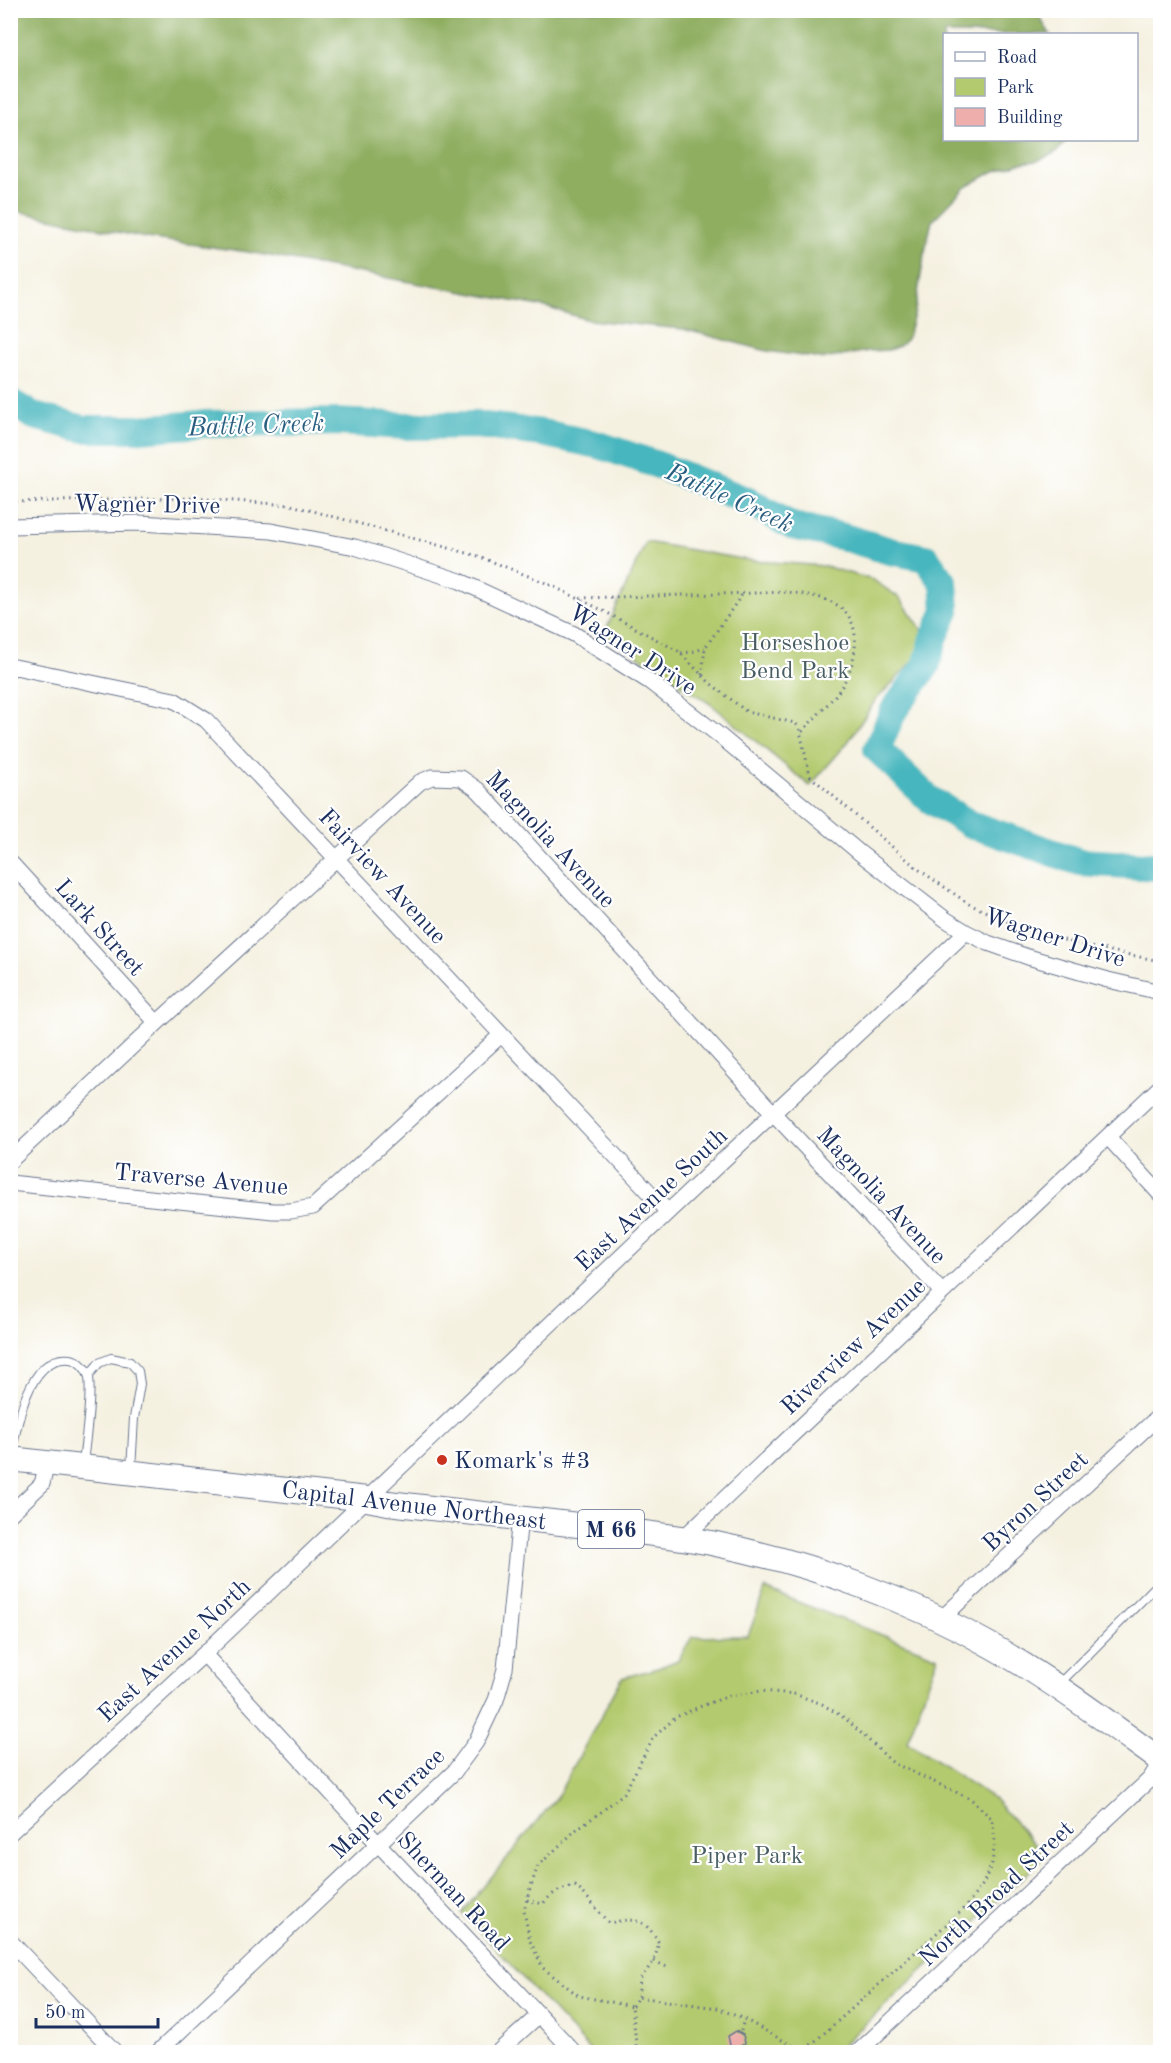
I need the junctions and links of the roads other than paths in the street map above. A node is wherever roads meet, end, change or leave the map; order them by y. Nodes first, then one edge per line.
1 (10, 526) edge
2 (10, 669) edge
3 (337, 858) junction
4 (10, 862) edge
5 (966, 932) junction
6 (1161, 992) edge
7 (157, 1023) junction
8 (501, 1035) junction
9 (1161, 1087) edge
10 (774, 1114) junction
11 (1108, 1137) junction
12 (10, 1161) edge
13 (10, 1184) edge
14 (1161, 1194) edge
15 (668, 1212) junction
16 (942, 1292) junction
17 (88, 1375) junction
18 (1161, 1415) edge
19 (10, 1459) edge
20 (47, 1463) junction
21 (83, 1467) junction
22 (130, 1472) junction
23 (367, 1498) junction
24 (10, 1514) edge
25 (520, 1518) junction
26 (682, 1539) junction
27 (1161, 1582) edge
28 (940, 1620) junction
29 (204, 1654) junction
30 (1056, 1686) junction
31 (1161, 1761) edge
32 (10, 1833) edge
33 (378, 1844) junction
34 (10, 1941) edge
35 (539, 2014) junction
36 (115, 2052) edge
37 (158, 2052) edge
38 (498, 2052) edge
39 (574, 2052) edge
40 (858, 2052) edge

1 - 5 street, Wagner Drive
2 - 3 street, Fairview Avenue
3 - 7 street, Magnolia Avenue
3 - 8 street, Fairview Avenue
3 - 10 street, Magnolia Avenue
4 - 7 street, Lark Street
5 - 6 street, Wagner Drive
5 - 10 street, East Avenue South
7 - 12 street, Magnolia Avenue
8 - 13 street, Traverse Avenue
8 - 15 street, Fairview Avenue
9 - 11 street, Riverview Avenue
10 - 15 street, East Avenue South
10 - 16 street, Magnolia Avenue
11 - 14 street
11 - 16 street, Riverview Avenue
15 - 23 street, East Avenue South
16 - 26 street, Riverview Avenue
17 - 19 lane
17 - 21 lane
17 - 22 lane
18 - 28 street, Byron Street
19 - 20 main road, Capital Avenue Northeast / M 66
20 - 21 main road, Capital Avenue Northeast / M 66
20 - 24 street
21 - 22 main road, Capital Avenue Northeast / M 66
22 - 23 main road, Capital Avenue Northeast / M 66
23 - 25 main road, Capital Avenue Northeast / M 66
23 - 29 street, East Avenue North
25 - 26 main road, Capital Avenue Northeast / M 66
25 - 33 street, Maple Terrace
26 - 28 main road, Capital Avenue Northeast / M 66
27 - 30 lane
28 - 30 main road, Capital Avenue Northeast / M 66
29 - 32 street, East Avenue North
29 - 33 street, Sherman Road
30 - 31 main road, Capital Avenue Northeast / M 66
31 - 40 street, North Broad Street
33 - 35 street, Sherman Road
33 - 37 street, Maple Terrace
34 - 36 street
35 - 38 street
35 - 39 street, Sherman Road

